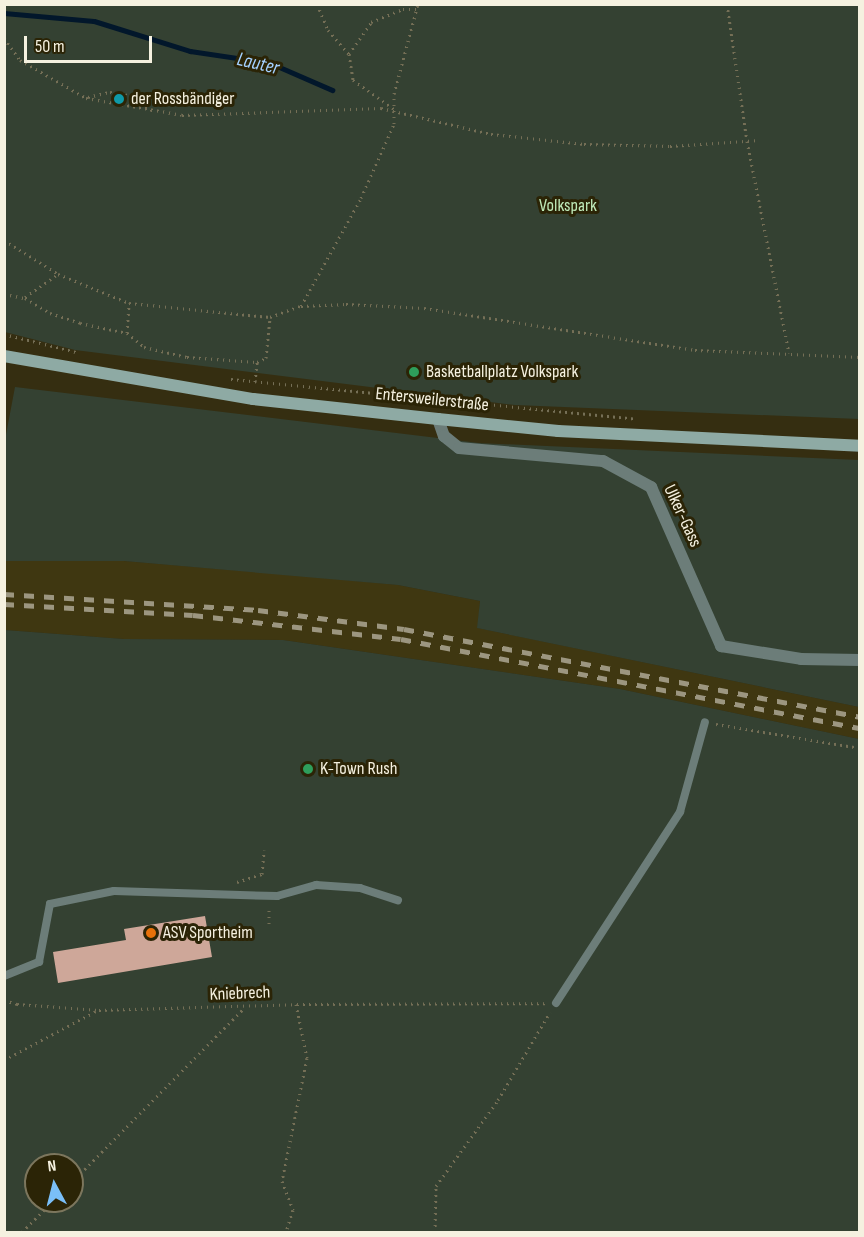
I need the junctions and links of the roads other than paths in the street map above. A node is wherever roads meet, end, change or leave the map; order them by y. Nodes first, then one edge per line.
1 (4, 356) edge
2 (438, 419) junction
3 (860, 446) edge
4 (860, 660) edge
5 (705, 722) road end
6 (398, 900) dead end
7 (4, 976) edge
8 (556, 1003) road end

1 - 2 main road, Entersweilerstraße
2 - 3 main road, Entersweilerstraße
2 - 4 street, Ulker-Gass
5 - 8 lane
6 - 7 lane

